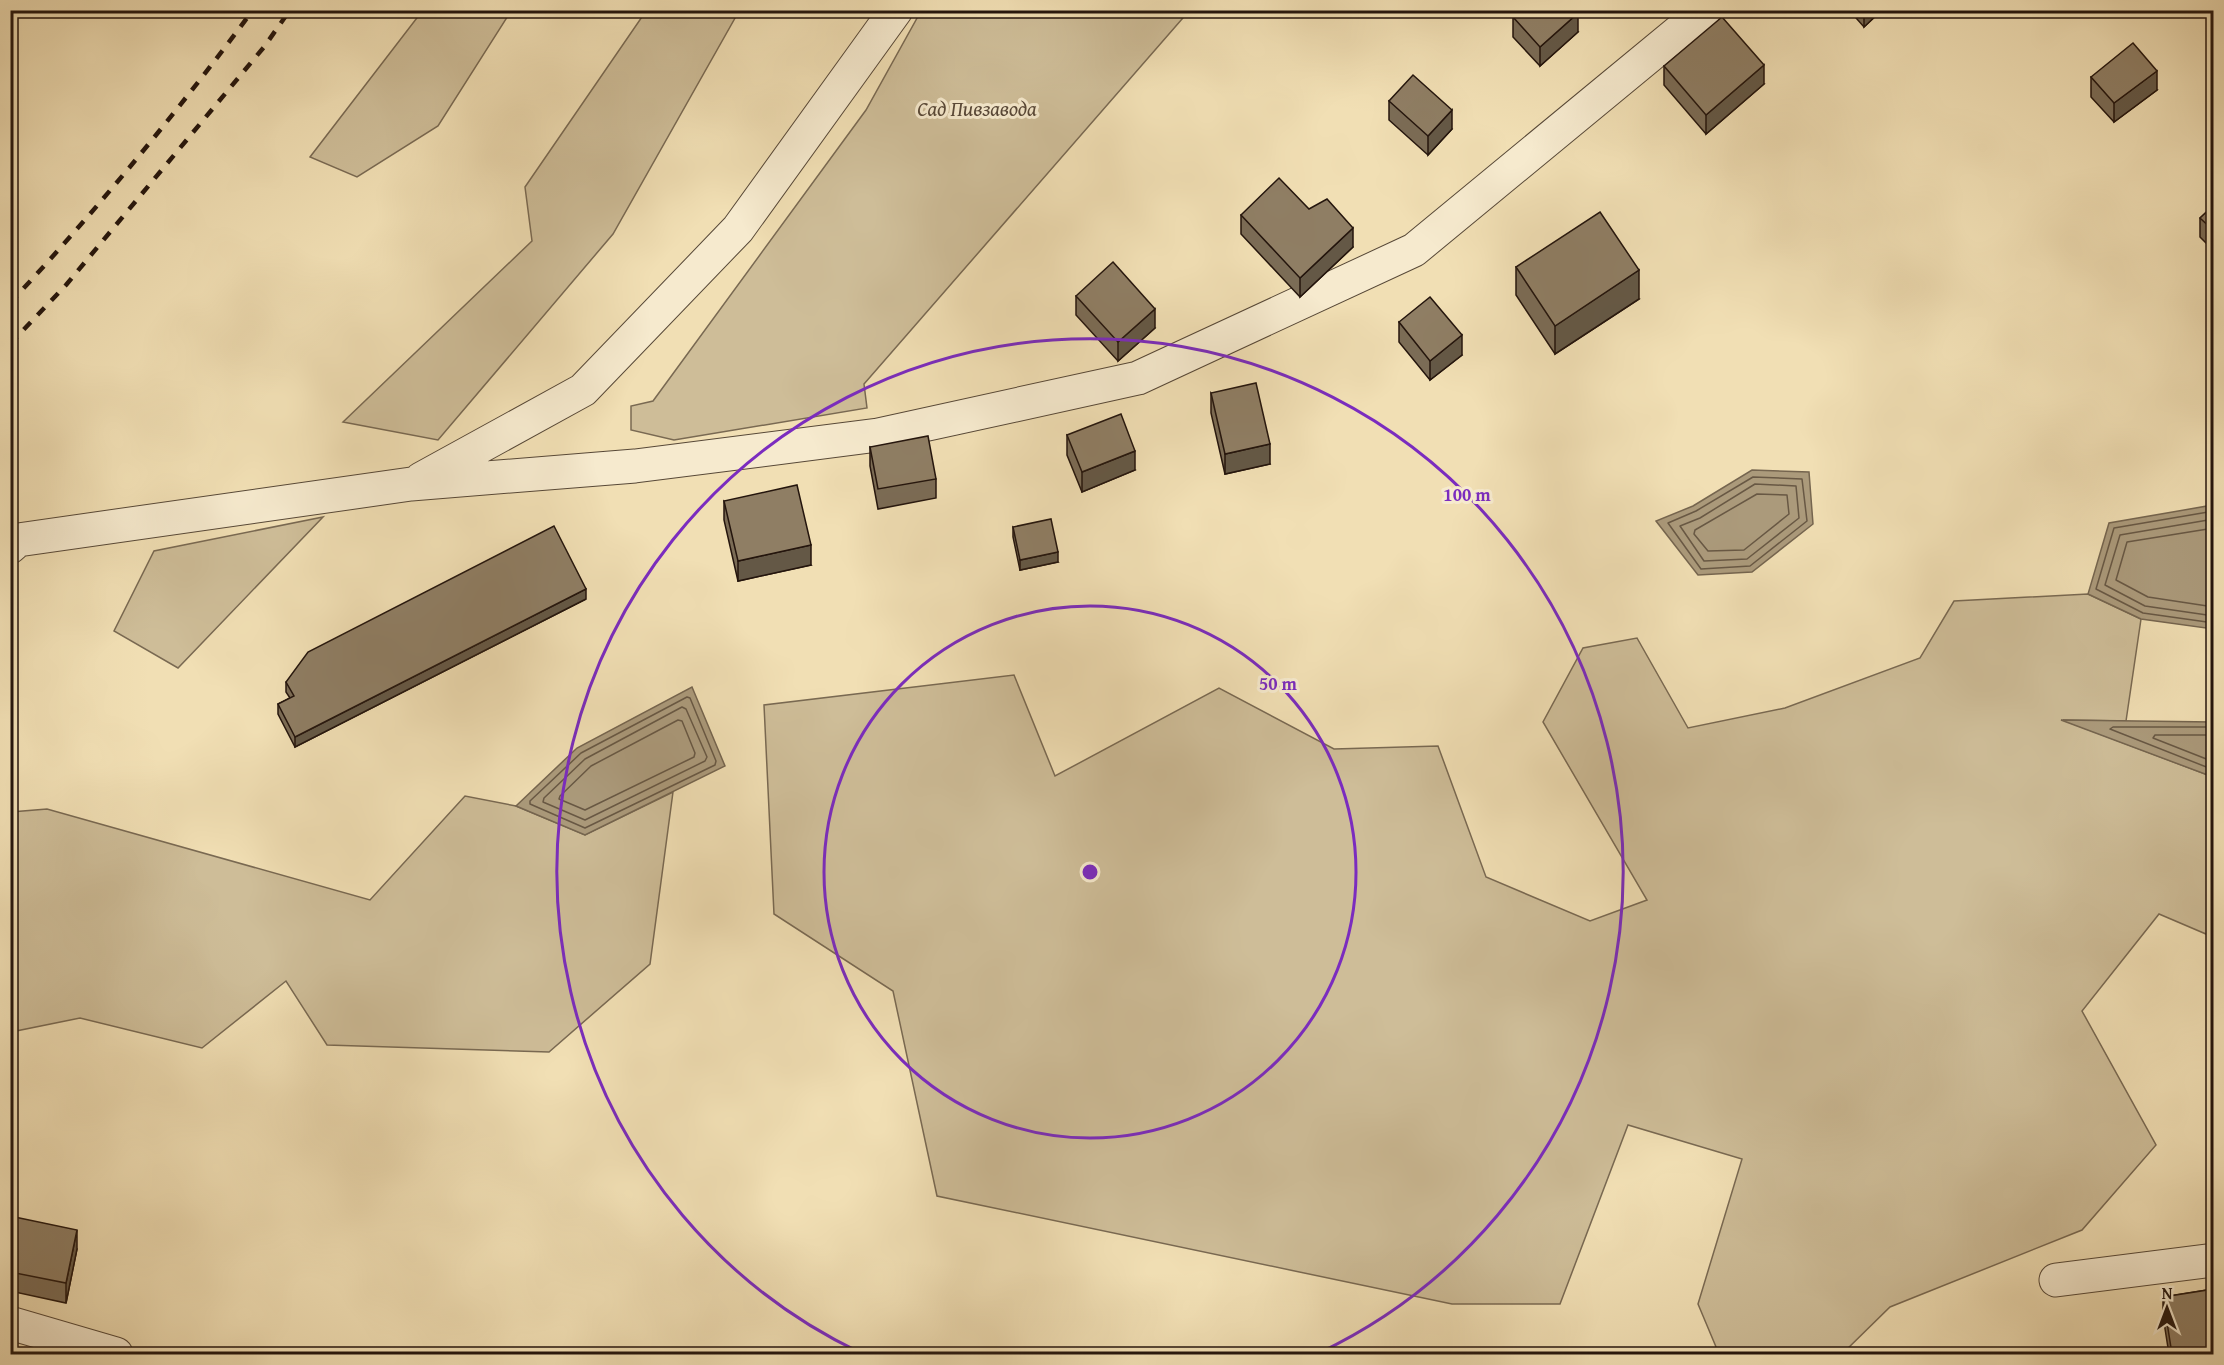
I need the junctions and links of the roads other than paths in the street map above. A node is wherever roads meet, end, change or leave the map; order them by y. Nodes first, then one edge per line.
1 (897, 10) edge
2 (1705, 10) edge
3 (411, 484) junction
4 (14, 543) edge
5 (2214, 1260) edge
6 (2056, 1280) dead end
7 (10, 1323) edge
8 (116, 1354) edge

1 - 3 street
2 - 3 street
3 - 4 street
5 - 6 street
7 - 8 street

